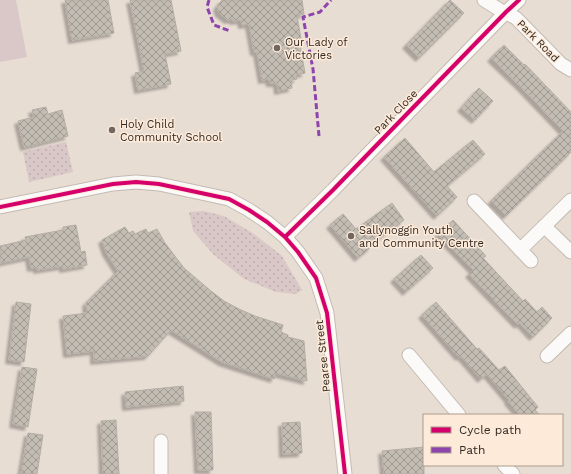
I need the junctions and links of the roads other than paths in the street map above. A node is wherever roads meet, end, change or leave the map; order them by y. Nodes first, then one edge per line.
1 (484, 0) edge
2 (519, 0) edge
3 (506, 12) junction
4 (571, 70) edge
5 (571, 200) edge
6 (474, 201) dead end
7 (0, 207) edge
8 (544, 226) junction
9 (285, 237) junction
10 (520, 250) junction
11 (571, 252) edge
12 (531, 261) dead end
13 (571, 333) edge
14 (409, 355) dead end
15 (547, 356) dead end
16 (458, 414) edge
17 (161, 441) dead end
18 (505, 466) edge
19 (161, 474) edge
20 (345, 474) edge
21 (513, 474) edge

1 - 3 street, Park Road
2 - 3 street, Park Close
3 - 4 street, Park Road
3 - 9 street, Park Close
5 - 8 street
6 - 10 street
7 - 9 street, Pearse Street
8 - 10 street
8 - 11 street
9 - 20 street, Pearse Street
10 - 12 street
13 - 15 street
14 - 16 street
17 - 19 street
18 - 21 street

